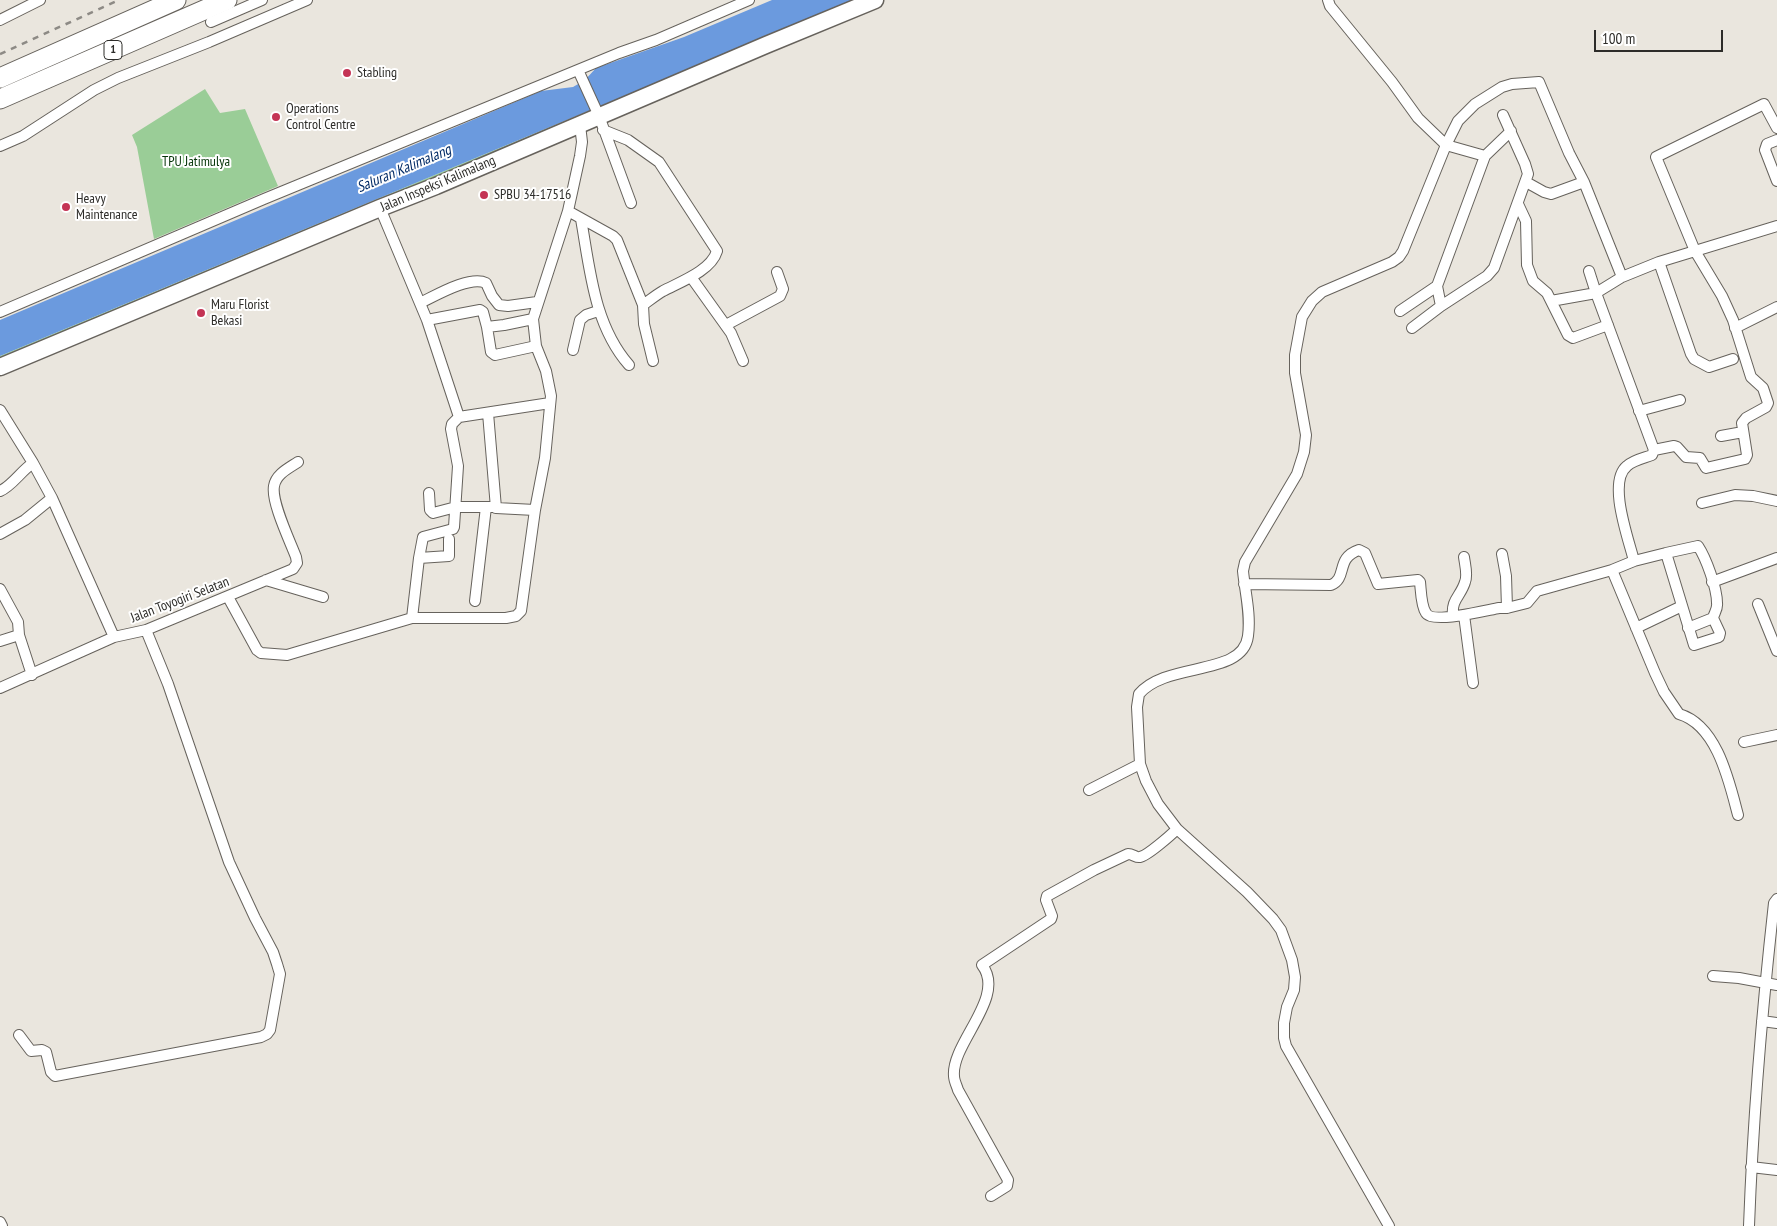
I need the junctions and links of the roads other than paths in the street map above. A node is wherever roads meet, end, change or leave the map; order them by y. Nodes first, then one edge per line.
1 (40, 0) edge
2 (148, 0) edge
3 (176, 0) edge
4 (215, 0) edge
5 (227, 0) edge
6 (262, 0) edge
7 (307, 0) edge
8 (749, 0) edge
9 (875, 0) edge
10 (1328, 0) edge
11 (0, 20) edge
12 (211, 22) dead end
13 (0, 64) edge
14 (580, 74) junction
15 (0, 78) edge
16 (0, 92) edge
17 (0, 99) edge
18 (1503, 115) dead end
19 (599, 119) junction
20 (580, 125) junction
21 (1777, 128) edge
22 (1511, 131) junction
23 (1777, 140) edge
24 (1446, 145) junction
25 (0, 146) edge
26 (1485, 156) junction
27 (1777, 181) edge
28 (1526, 182) junction
29 (1584, 182) junction
30 (631, 203) dead end
31 (1518, 204) junction
32 (380, 208) junction
33 (568, 212) junction
34 (581, 219) junction
35 (1777, 226) edge
36 (1695, 251) junction
37 (1659, 262) junction
38 (1589, 271) dead end
39 (777, 272) dead end
40 (691, 277) junction
41 (1622, 277) junction
42 (1437, 286) junction
43 (1596, 293) junction
44 (1551, 301) junction
45 (537, 302) junction
46 (420, 303) junction
47 (643, 305) junction
48 (1441, 306) junction
49 (1777, 307) edge
50 (598, 311) junction
51 (1400, 311) dead end
52 (0, 312) edge
53 (533, 318) junction
54 (427, 320) junction
55 (726, 325) junction
56 (1608, 325) junction
57 (486, 327) junction
58 (1412, 328) dead end
59 (1735, 328) junction
60 (536, 346) junction
61 (573, 350) dead end
62 (1733, 359) dead end
63 (653, 361) dead end
64 (743, 361) dead end
65 (629, 365) dead end
66 (0, 366) edge
67 (1680, 400) dead end
68 (550, 403) junction
69 (0, 410) edge
70 (1639, 411) junction
71 (488, 412) junction
72 (458, 417) junction
73 (1743, 432) junction
74 (1721, 436) dead end
75 (1654, 450) junction
76 (298, 462) dead end
77 (33, 463) junction
78 (0, 491) edge
79 (429, 493) dead end
80 (52, 498) junction
81 (1777, 501) edge
82 (1702, 503) dead end
83 (456, 507) junction
84 (491, 507) junction
85 (535, 510) junction
86 (0, 534) edge
87 (449, 539) dead end
88 (1666, 553) junction
89 (1502, 554) dead end
90 (1464, 557) dead end
91 (419, 558) junction
92 (1777, 558) edge
93 (1634, 561) junction
94 (1612, 570) junction
95 (266, 580) junction
96 (1712, 582) junction
97 (1244, 584) junction
98 (0, 589) edge
99 (228, 597) junction
100 (323, 597) dead end
101 (475, 601) dead end
102 (1758, 604) dead end
103 (1682, 606) junction
104 (1507, 608) junction
105 (1464, 615) junction
106 (1453, 616) junction
107 (412, 618) junction
108 (1712, 618) junction
109 (1636, 628) junction
110 (1688, 628) junction
111 (146, 630) junction
112 (20, 635) junction
113 (114, 637) junction
114 (0, 641) edge
115 (1777, 651) edge
116 (32, 675) junction
117 (1473, 683) dead end
118 (0, 688) edge
119 (1777, 736) edge
120 (1744, 742) dead end
121 (1140, 764) junction
122 (1089, 790) dead end
123 (1738, 815) dead end
124 (1176, 829) junction
125 (1777, 899) edge
126 (1713, 976) dead end
127 (1765, 984) junction
128 (1777, 985) edge
129 (1762, 1021) junction
130 (1777, 1023) edge
131 (19, 1035) dead end
132 (1751, 1166) junction
133 (1777, 1170) edge
134 (991, 1196) dead end
135 (0, 1222) edge
136 (2, 1226) edge
137 (1390, 1226) edge
138 (1749, 1226) edge

1 - 11 street
2 - 13 highway, 1
3 - 15 highway, 1
4 - 16 highway, 1
5 - 17 highway, 1
6 - 12 street
7 - 25 street
8 - 14 street
9 - 19 main road, Jalan Inspeksi Kalimalang
10 - 24 street
14 - 19 street
14 - 52 street
18 - 22 street
19 - 20 main road, Jalan Inspeksi Kalimalang
19 - 30 street
19 - 40 street
20 - 32 main road, Jalan Inspeksi Kalimalang
20 - 33 street
21 - 36 street
22 - 26 street
22 - 28 street
23 - 27 street
24 - 26 street
24 - 29 street
24 - 97 street
26 - 42 street
28 - 29 street
28 - 31 street
29 - 41 street
31 - 44 street
31 - 48 street
32 - 46 street
32 - 66 main road, Jalan Inspeksi Kalimalang
33 - 34 street
33 - 45 street
34 - 47 street
34 - 50 street
35 - 36 street
36 - 37 street
36 - 59 street
37 - 41 street
37 - 62 street
38 - 43 street
39 - 55 street
40 - 47 street
40 - 55 street
41 - 43 street
42 - 48 street
42 - 51 street
43 - 44 street
43 - 56 street
44 - 56 street
45 - 46 street
45 - 53 street
46 - 54 street
47 - 63 street
48 - 58 street
49 - 59 street
50 - 61 street
50 - 65 street
53 - 57 street
53 - 60 street
54 - 57 street
54 - 72 street
55 - 64 street
56 - 70 street
57 - 60 street
59 - 73 street
60 - 68 street
67 - 70 street
68 - 71 street
68 - 85 street
69 - 77 street
70 - 75 street
71 - 72 street
71 - 84 street
72 - 83 street
73 - 74 street
73 - 75 street
75 - 93 street
76 - 95 street, Jalan Toyogiri Selatan
77 - 78 street
77 - 80 street
79 - 83 street
80 - 86 street
80 - 113 street
81 - 82 street
83 - 84 street
83 - 91 street
84 - 85 street
84 - 101 street
85 - 107 street
87 - 91 street
88 - 93 street
88 - 96 street
88 - 103 street
89 - 104 street
90 - 106 street
91 - 107 street
92 - 96 street
93 - 94 street
94 - 104 street
94 - 109 street
95 - 99 street, Jalan Toyogiri Selatan
95 - 100 street
96 - 108 street
97 - 106 street
97 - 121 street
98 - 112 street
99 - 107 street
99 - 111 street, Jalan Toyogiri Selatan
102 - 115 street
103 - 109 street
103 - 110 street
104 - 105 street
105 - 106 street
105 - 117 street
108 - 110 street
108 - 110 street
109 - 123 street
111 - 113 street, Jalan Toyogiri Selatan
111 - 131 street
112 - 114 street
112 - 116 street
113 - 116 street, Jalan Toyogiri Selatan
116 - 118 street, Jalan Toyogiri Selatan
119 - 120 street
121 - 122 street
121 - 124 street
124 - 134 street
124 - 137 street
125 - 127 street
126 - 127 street
127 - 128 street
127 - 129 street
129 - 130 street
129 - 132 street
132 - 133 street
132 - 138 street
135 - 136 street

